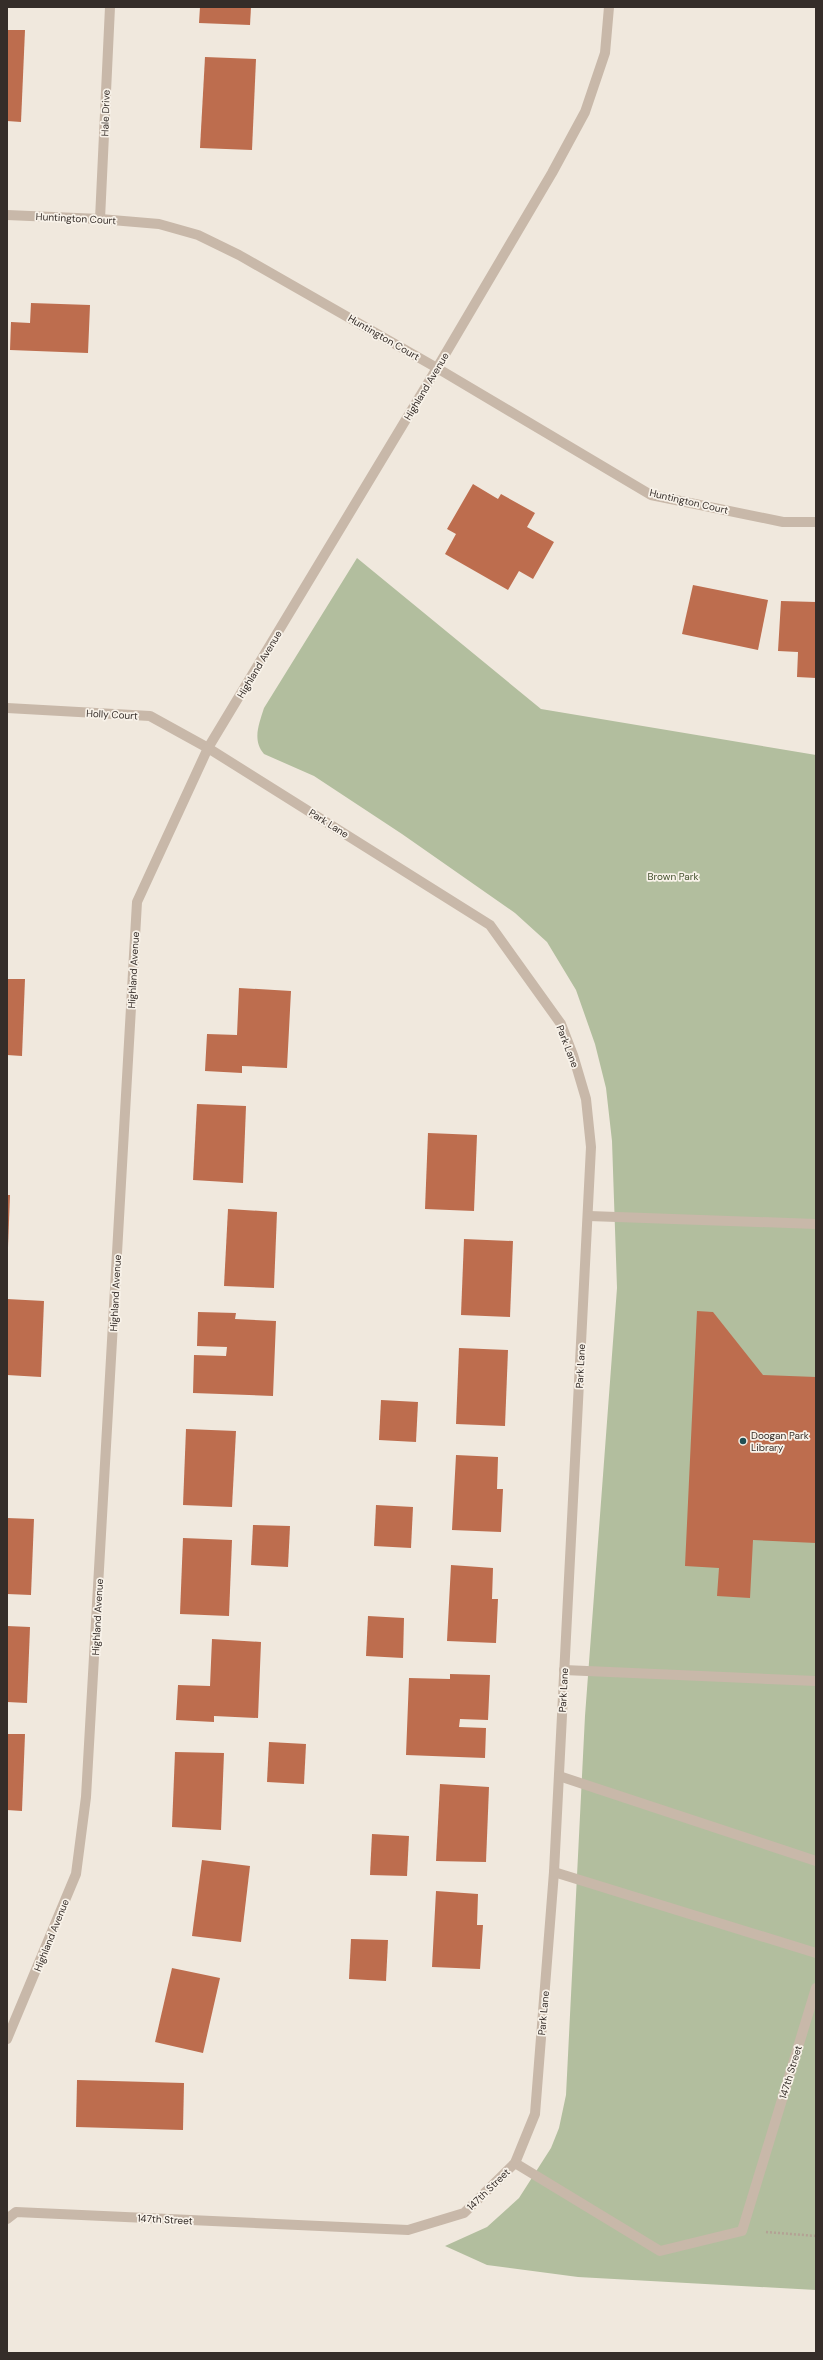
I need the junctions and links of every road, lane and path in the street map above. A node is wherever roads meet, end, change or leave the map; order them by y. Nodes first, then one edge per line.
1 (110, 7) edge
2 (609, 7) edge
3 (7, 215) edge
4 (100, 219) junction
5 (437, 368) junction
6 (816, 522) edge
7 (7, 708) edge
8 (208, 748) junction
9 (588, 1216) junction
10 (816, 1224) edge
11 (564, 1670) junction
12 (816, 1682) edge
13 (559, 1776) junction
14 (816, 1861) edge
15 (554, 1872) junction
16 (816, 1953) edge
17 (816, 1988) edge
18 (7, 2039) edge
19 (515, 2163) junction
20 (7, 2219) edge
21 (742, 2231) junction
22 (816, 2236) edge

1 - 4 street, Hale Drive
2 - 5 street, Highland Avenue
3 - 4 street, Huntington Court
4 - 5 street, Huntington Court
5 - 6 street, Huntington Court
5 - 8 street, Highland Avenue
7 - 8 street, Holly Court
8 - 9 street, Park Lane
8 - 18 street, Highland Avenue
9 - 10 street
9 - 11 street, Park Lane
11 - 12 street
11 - 13 street, Park Lane
13 - 14 street
13 - 15 street, Park Lane
15 - 16 street
15 - 19 street, Park Lane
17 - 21 street, 147th Street
19 - 20 street, 147th Street
19 - 21 street, 147th Street
21 - 22 path

